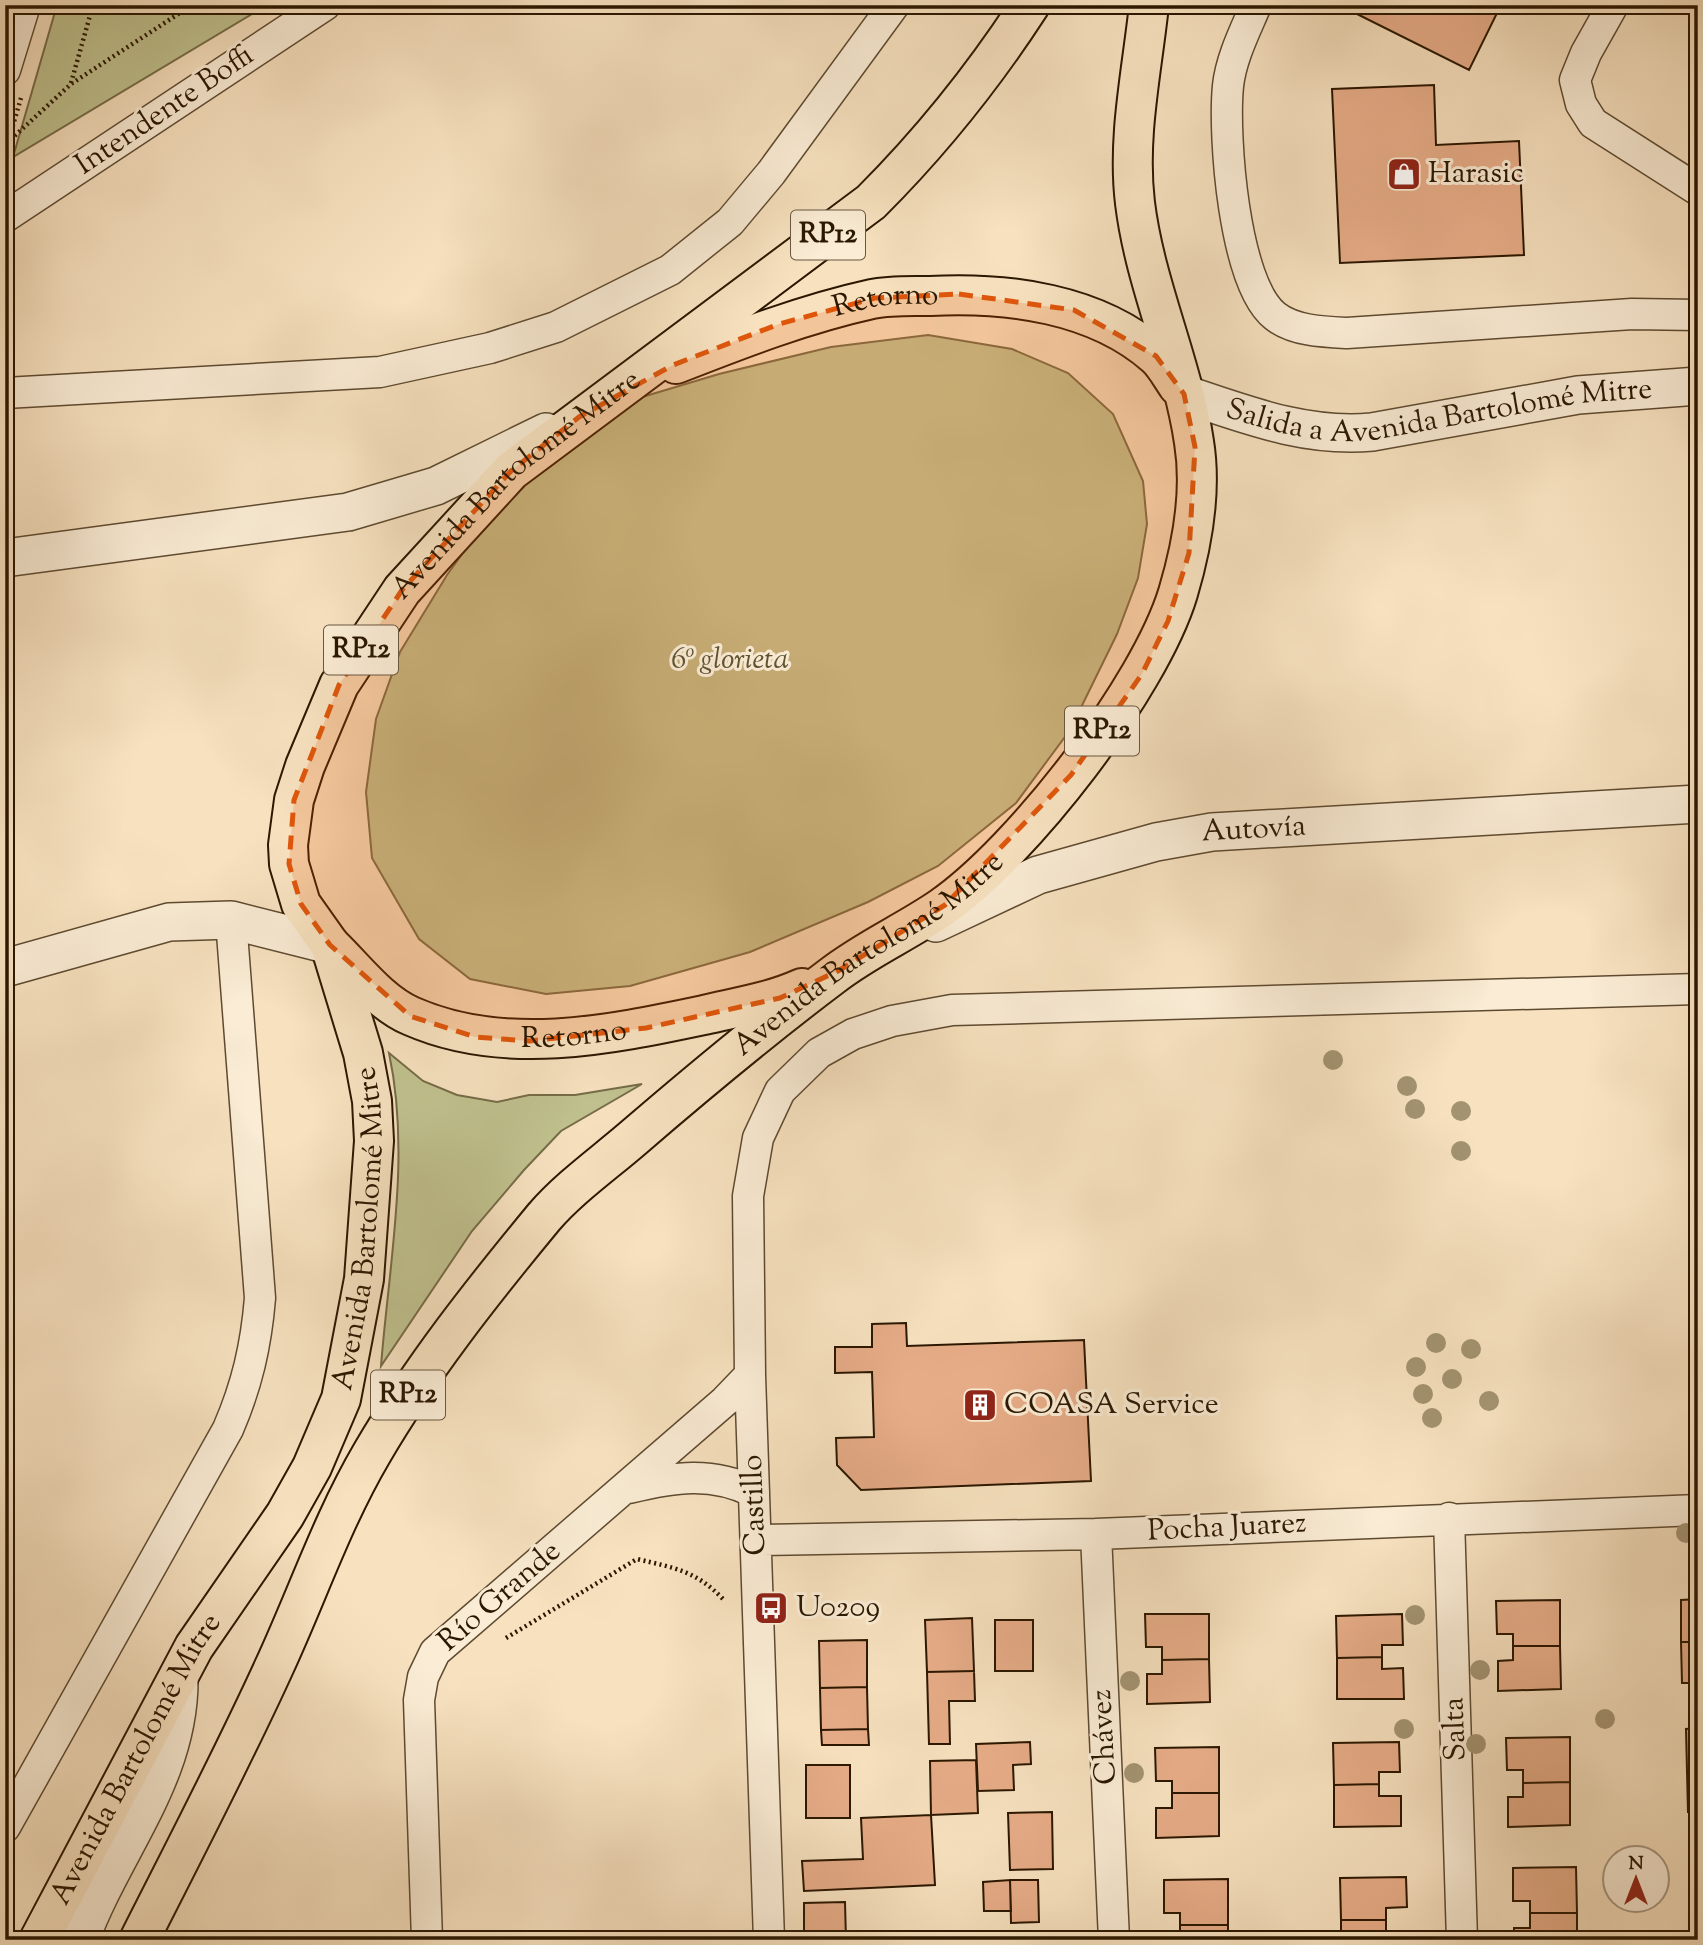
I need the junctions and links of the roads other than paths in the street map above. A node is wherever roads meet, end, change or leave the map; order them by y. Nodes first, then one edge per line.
1 (25, 5) edge
2 (325, 5) edge
3 (894, 5) edge
4 (1030, 5) edge
5 (1149, 5) edge
6 (1256, 5) edge
7 (1614, 5) edge
8 (5, 70) edge
9 (1698, 190) edge
10 (5, 217) edge
11 (1698, 315) edge
12 (1698, 386) edge
13 (5, 393) edge
14 (1184, 394) junction
15 (579, 417) junction
16 (5, 558) edge
17 (1698, 804) edge
18 (231, 920) junction
19 (330, 944) junction
20 (5, 968) edge
21 (838, 971) junction
22 (1698, 989) edge
23 (750, 1376) junction
24 (622, 1490) junction
25 (754, 1492) junction
26 (1698, 1510) edge
27 (1449, 1518) junction
28 (1096, 1534) junction
29 (756, 1540) junction
30 (178, 1676) junction
31 (5, 1827) edge
32 (39, 1940) edge
33 (80, 1940) edge
34 (139, 1940) edge
35 (427, 1940) edge
36 (769, 1940) edge
37 (1114, 1940) edge
38 (1462, 1940) edge

1 - 8 street
2 - 10 street, Intendente Boffi
3 - 13 street
4 - 15 main road, Avenida Bartolomé Mitre / RP12
5 - 14 main road, Avenida Bartolomé Mitre / RP12
6 - 11 street
7 - 9 street
12 - 14 street, Salida a Avenida Bartolomé Mitre
14 - 15 main road, Retorno / RP12
14 - 21 main road, Avenida Bartolomé Mitre / RP12
15 - 16 street
15 - 19 main road, Avenida Bartolomé Mitre / RP12
17 - 21 street, Autovía
18 - 19 street
18 - 20 street
18 - 31 street
19 - 21 main road, Retorno / RP12
19 - 30 main road, Avenida Bartolomé Mitre / RP12
21 - 34 main road, Avenida Bartolomé Mitre / RP12
22 - 23 street, Castillo
23 - 24 street, Río Grande
23 - 25 street, Castillo
24 - 25 street
24 - 35 street, Río Grande
25 - 29 street, Castillo
26 - 27 street, Pocha Juarez
27 - 28 street, Pocha Juarez
27 - 38 street, Salta
28 - 29 street, Pocha Juarez
28 - 37 street, Chávez
29 - 36 street, Castillo
30 - 32 main road, Avenida Bartolomé Mitre / RP12
30 - 33 street

